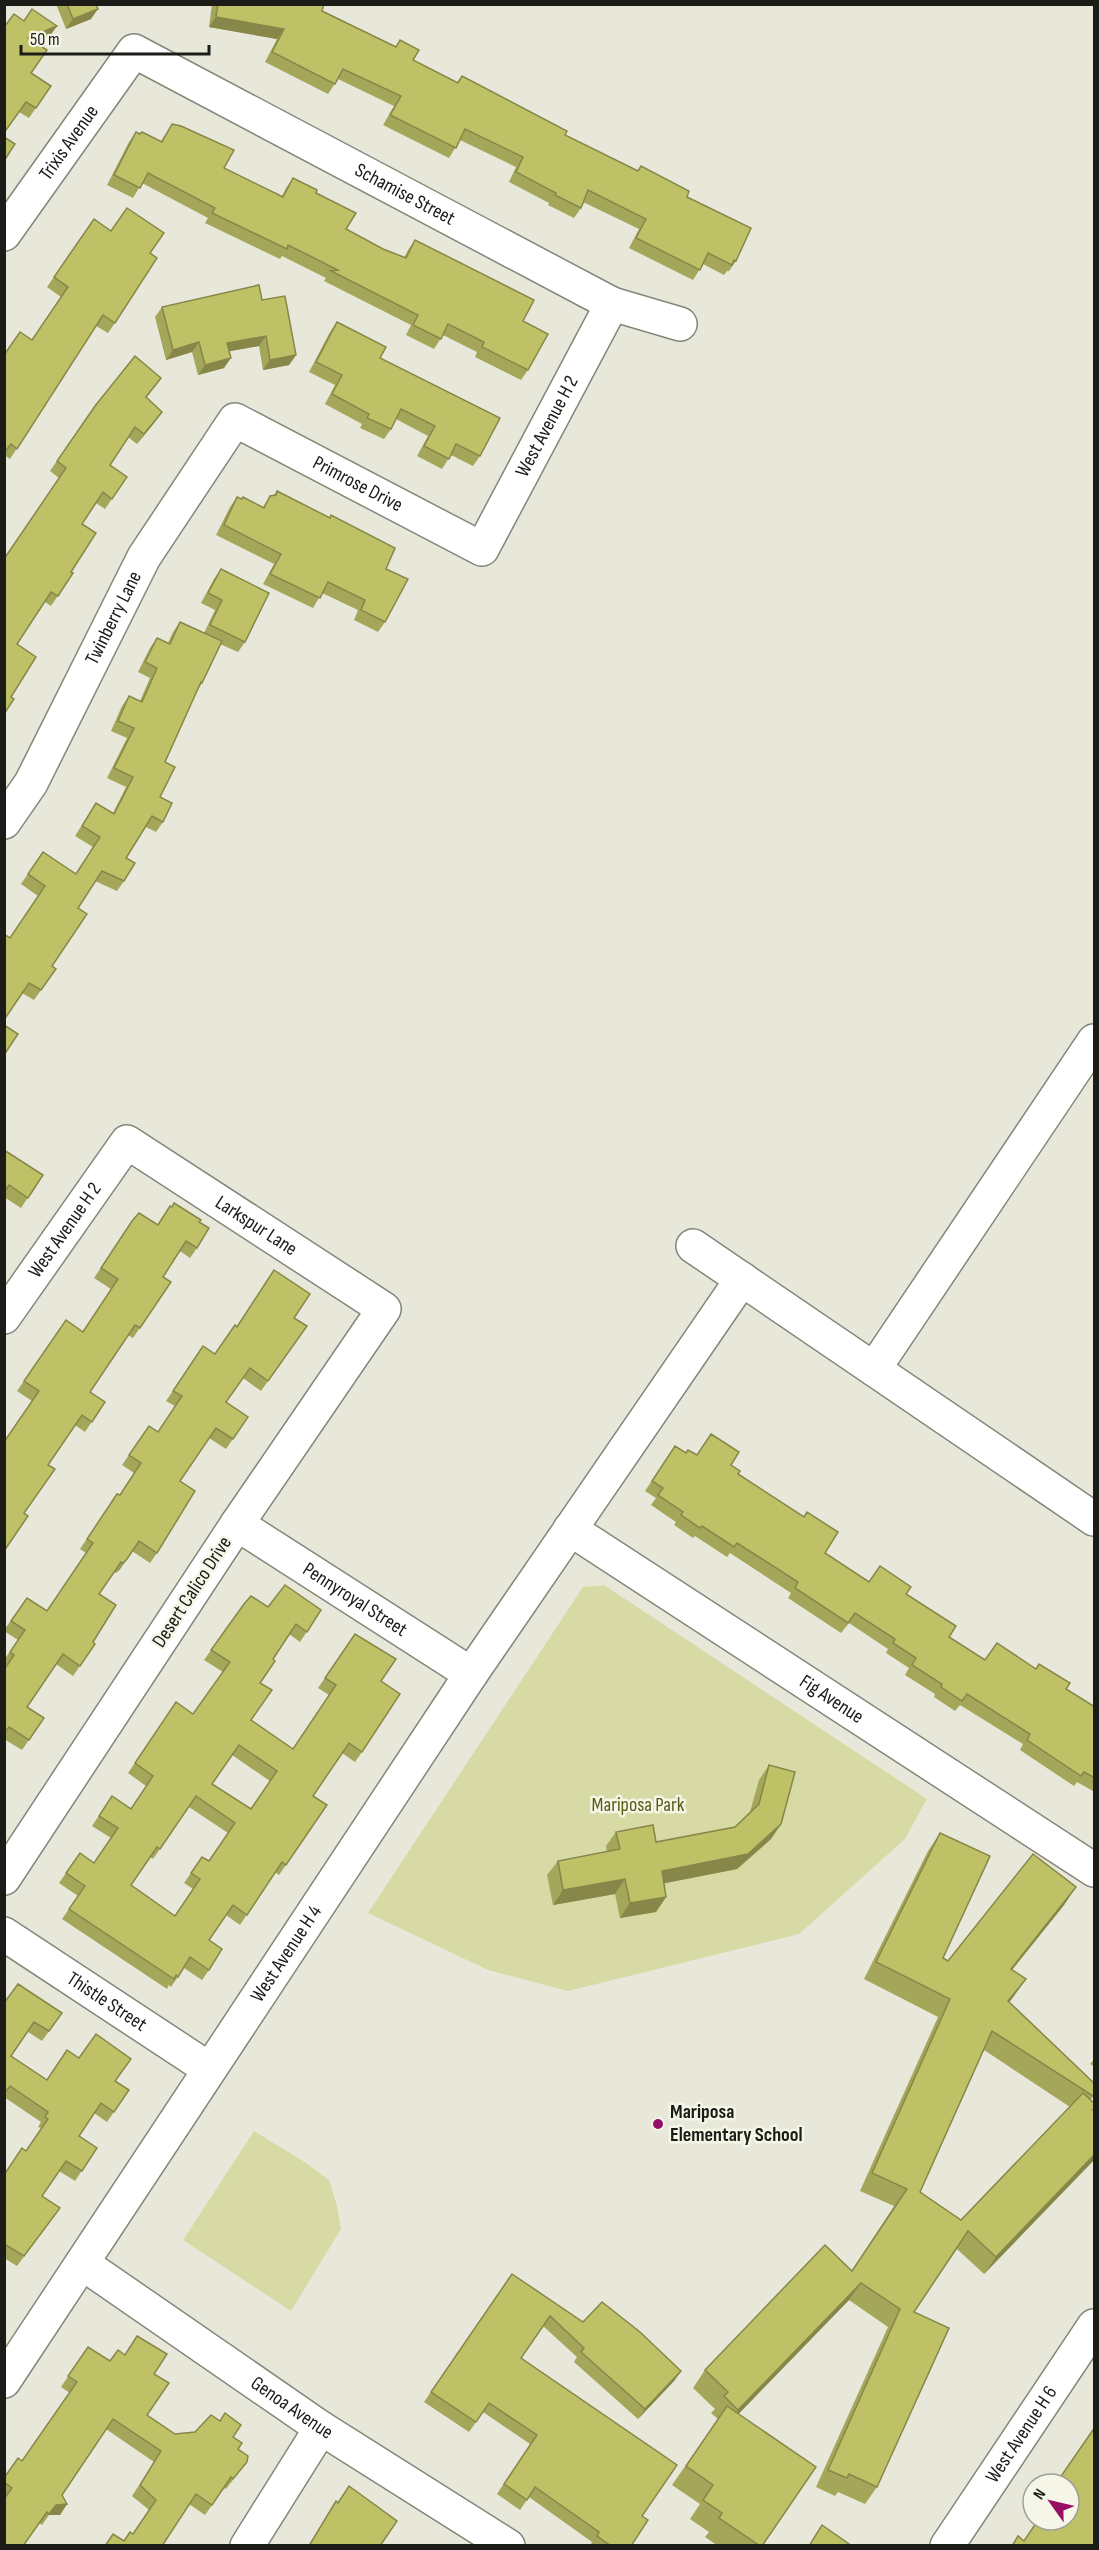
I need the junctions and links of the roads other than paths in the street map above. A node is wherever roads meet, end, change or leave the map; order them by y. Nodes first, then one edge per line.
1 (134, 51) joint
2 (4, 234) edge
3 (612, 304) junction
4 (680, 324) dead end
5 (235, 420) joint
6 (482, 549) joint
7 (4, 822) edge
8 (1095, 1041) edge
9 (127, 1142) joint
10 (693, 1246) dead end
11 (742, 1279) junction
12 (10, 1296) edge
13 (384, 1310) joint
14 (874, 1369) junction
15 (1095, 1519) edge
16 (237, 1524) junction
17 (570, 1529) junction
18 (471, 1674) junction
19 (1095, 1870) edge
20 (4, 1878) edge
21 (4, 1934) edge
22 (209, 2069) junction
23 (82, 2264) junction
24 (1095, 2326) edge
25 (4, 2380) edge
26 (321, 2428) junction
27 (247, 2546) edge
28 (508, 2546) edge
29 (947, 2546) edge

1 - 2 street, Trixis Avenue
1 - 3 street, Schamise Street
3 - 4 street, Schamise Street
3 - 6 street, West Avenue H 2
5 - 6 street, Primrose Drive
5 - 7 street, Twinberry Lane
8 - 14 street
9 - 12 street, West Avenue H 2
9 - 13 street, Larkspur Lane
10 - 11 street
11 - 14 street
11 - 17 street, West Avenue H 4
13 - 16 street, Desert Calico Drive
14 - 15 street
16 - 18 street, Pennyroyal Street
16 - 20 street, Desert Calico Drive
17 - 18 street, West Avenue H 4
17 - 19 street, Fig Avenue
18 - 22 street, West Avenue H 4
21 - 22 street, Thistle Street
22 - 23 street, West Avenue H 4
23 - 25 street, West Avenue H 4
23 - 26 street, Genoa Avenue
24 - 29 street, West Avenue H 6
26 - 27 street
26 - 28 street, Genoa Avenue

